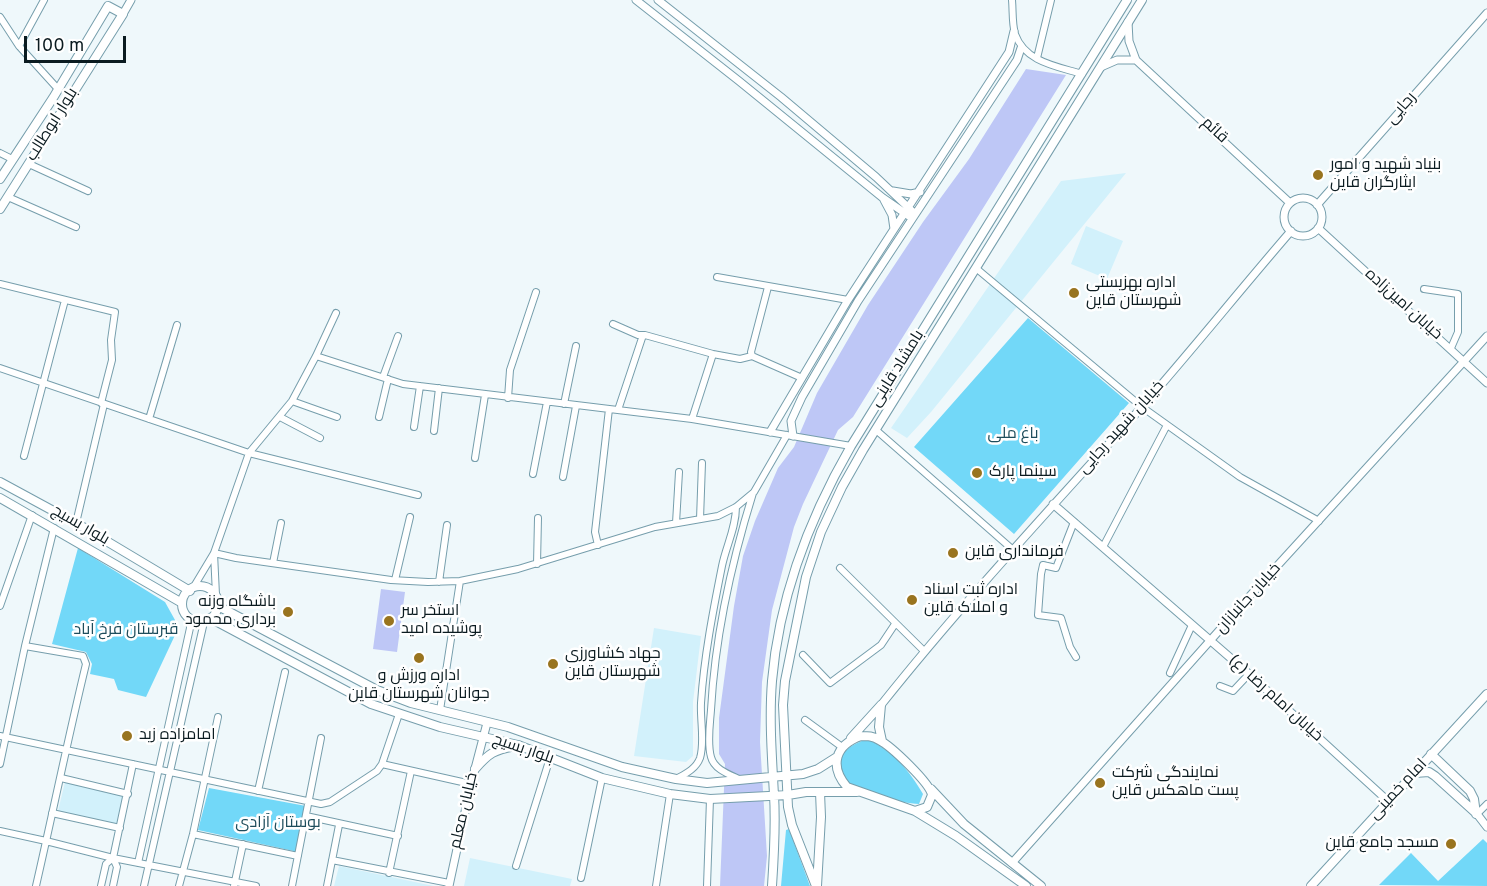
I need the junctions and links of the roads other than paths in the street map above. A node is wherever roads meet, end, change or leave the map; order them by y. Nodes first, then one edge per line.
1 (44, 0) edge
2 (131, 0) edge
3 (636, 0) edge
4 (658, 0) edge
5 (1012, 0) edge
6 (1051, 0) edge
7 (1127, 0) edge
8 (1142, 0) edge
9 (110, 3) edge
10 (1487, 13) edge
11 (123, 14) junction
12 (0, 17) edge
13 (1128, 22) junction
14 (1014, 31) junction
15 (19, 46) junction
16 (1022, 48) junction
17 (1037, 58) junction
18 (1136, 60) junction
19 (1100, 67) junction
20 (1082, 74) junction
21 (58, 89) junction
22 (52, 98) junction
23 (65, 106) junction
24 (0, 153) edge
25 (12, 159) junction
26 (29, 164) junction
27 (0, 179) edge
28 (88, 191) dead end
29 (892, 191) junction
30 (920, 192) junction
31 (8, 197) junction
32 (883, 198) junction
33 (1004, 199) junction
34 (1290, 203) junction
35 (1015, 205) junction
36 (1317, 205) junction
37 (0, 209) edge
38 (908, 211) junction
39 (914, 216) junction
40 (76, 227) dead end
41 (1318, 228) junction
42 (894, 231) junction
43 (1291, 231) junction
44 (976, 269) junction
45 (717, 278) dead end
46 (0, 284) edge
47 (768, 287) junction
48 (1424, 289) dead end
49 (536, 292) dead end
50 (65, 300) junction
51 (848, 300) junction
52 (336, 313) dead end
53 (613, 324) dead end
54 (177, 325) dead end
55 (643, 335) junction
56 (398, 336) dead end
57 (1487, 336) edge
58 (576, 346) dead end
59 (1451, 348) junction
60 (713, 354) junction
61 (316, 356) junction
62 (752, 356) junction
63 (1463, 361) junction
64 (0, 368) edge
65 (386, 378) junction
66 (802, 378) junction
67 (43, 383) junction
68 (1487, 383) edge
69 (420, 386) junction
70 (439, 388) junction
71 (485, 395) junction
72 (508, 398) junction
73 (292, 401) junction
74 (547, 402) junction
75 (102, 403) junction
76 (564, 404) junction
77 (576, 406) junction
78 (1142, 407) junction
79 (609, 409) junction
80 (618, 410) junction
81 (280, 417) junction
82 (337, 417) dead end
83 (379, 417) dead end
84 (149, 419) junction
85 (692, 419) junction
86 (1167, 425) junction
87 (414, 427) dead end
88 (876, 430) junction
89 (434, 431) dead end
90 (770, 432) junction
91 (790, 435) junction
92 (320, 438) dead end
93 (851, 446) junction
94 (249, 453) junction
95 (24, 456) dead end
96 (475, 458) dead end
97 (702, 463) dead end
98 (679, 472) dead end
99 (533, 474) dead end
100 (563, 477) dead end
101 (0, 482) edge
102 (754, 492) junction
103 (418, 495) dead end
104 (0, 498) edge
105 (1053, 504) junction
106 (736, 507) junction
107 (32, 515) junction
108 (410, 517) dead end
109 (538, 518) dead end
110 (700, 519) junction
111 (1319, 521) junction
112 (1074, 522) junction
113 (76, 523) junction
114 (281, 523) dead end
115 (676, 523) junction
116 (447, 525) dead end
117 (54, 528) junction
118 (598, 545) junction
119 (1103, 548) junction
120 (1012, 549) junction
121 (214, 553) junction
122 (273, 563) junction
123 (537, 564) junction
124 (840, 568) dead end
125 (395, 580) junction
126 (460, 581) junction
127 (439, 582) junction
128 (191, 589) junction
129 (216, 595) junction
130 (182, 603) junction
131 (0, 606) edge
132 (218, 606) junction
133 (189, 617) junction
134 (207, 620) junction
135 (895, 624) junction
136 (1192, 625) junction
137 (1210, 641) junction
138 (25, 646) junction
139 (924, 651) junction
140 (803, 655) dead end
141 (1076, 657) dead end
142 (285, 672) dead end
143 (1170, 673) dead end
144 (1249, 675) junction
145 (1220, 686) dead end
146 (1487, 694) edge
147 (772, 705) junction
148 (783, 705) junction
149 (881, 705) junction
150 (440, 710) junction
151 (399, 714) junction
152 (218, 717) dead end
153 (805, 720) dead end
154 (487, 723) junction
155 (483, 736) junction
156 (3, 737) edge
157 (321, 738) dead end
158 (850, 740) junction
159 (882, 741) junction
160 (518, 746) junction
161 (842, 747) junction
162 (701, 749) junction
163 (710, 750) junction
164 (64, 751) junction
165 (1431, 754) junction
166 (837, 757) junction
167 (550, 758) junction
168 (0, 764) edge
169 (134, 764) junction
170 (382, 764) junction
171 (159, 769) junction
172 (475, 769) junction
173 (411, 771) junction
174 (170, 772) junction
175 (1415, 772) junction
176 (786, 774) junction
177 (772, 775) junction
178 (61, 778) junction
179 (602, 778) junction
180 (676, 779) junction
181 (739, 779) junction
182 (205, 780) junction
183 (471, 784) junction
184 (931, 788) junction
185 (258, 791) junction
186 (820, 792) junction
187 (857, 792) junction
188 (128, 794) junction
189 (670, 794) junction
190 (774, 795) junction
191 (788, 795) junction
192 (710, 799) junction
193 (1388, 801) junction
194 (308, 802) junction
195 (1487, 804) edge
196 (915, 811) junction
197 (52, 813) junction
198 (1477, 814) junction
199 (306, 816) junction
200 (339, 825) junction
201 (1487, 827) edge
202 (120, 828) junction
203 (0, 831) edge
204 (193, 834) junction
205 (398, 836) junction
206 (46, 841) junction
207 (243, 844) junction
208 (298, 856) junction
209 (113, 858) junction
210 (332, 860) junction
211 (138, 863) junction
212 (1012, 863) junction
213 (149, 865) junction
214 (516, 866) dead end
215 (182, 871) junction
216 (1007, 872) junction
217 (389, 873) junction
218 (580, 878) dead end
219 (235, 884) edge
220 (449, 884) edge
221 (36, 886) edge
222 (101, 886) edge
223 (113, 886) edge
224 (144, 886) edge
225 (179, 886) edge
226 (256, 886) edge
227 (292, 886) edge
228 (327, 886) edge
229 (656, 886) edge
230 (707, 886) edge
231 (772, 886) edge
232 (816, 886) edge
233 (1026, 886) edge
234 (1041, 886) edge
235 (1311, 886) edge

1 - 15 street
2 - 11 street
3 - 32 street
4 - 29 street
5 - 14 street
6 - 17 street
7 - 20 main road, بامشاد قاینی
8 - 13 main road, بامشاد قاینی
9 - 11 main road, بلوار ابوطالب
9 - 21 main road, بلوار ابوطالب
10 - 36 street, رجایی
11 - 23 main road, بلوار ابوطالب
12 - 15 street
13 - 18 street
13 - 19 main road, بامشاد قاینی
14 - 16 street
14 - 30 street
15 - 21 street
16 - 17 street
16 - 39 street
17 - 20 street
18 - 19 street
18 - 34 street, قائم
19 - 35 main road, بامشاد قاینی
20 - 33 main road, بامشاد قاینی
21 - 22 main road, بلوار ابوطالب
22 - 23 street
22 - 25 main road, بلوار ابوطالب
23 - 26 main road, بلوار ابوطالب
24 - 25 street
25 - 27 main road, بلوار ابوطالب
26 - 28 street
26 - 31 main road, بلوار ابوطالب
29 - 30 street
29 - 38 street
30 - 38 street
31 - 37 main road, بلوار ابوطالب
31 - 40 street
32 - 38 street
32 - 42 street
33 - 35 main road
33 - 93 main road, بامشاد قاینی
34 - 36 street
34 - 43 street
35 - 44 main road, بامشاد قاینی
36 - 41 street
38 - 39 street
38 - 42 street
39 - 91 street
41 - 43 street
41 - 59 street, خیابان امین‌زاده
42 - 51 street
43 - 78 street, خیابان شهید رجایی
44 - 78 street
44 - 88 main road, بامشاد قاینی
45 - 47 street
46 - 50 street
47 - 51 street
47 - 62 street
48 - 59 street
49 - 72 street
50 - 67 street
50 - 75 street
51 - 66 street
52 - 61 street
53 - 55 street
54 - 84 street
55 - 60 street
55 - 80 street
56 - 65 street
57 - 63 street, خیابان جانبازان
58 - 76 street
59 - 63 street, خیابان امین‌زاده
60 - 62 street
60 - 85 street
61 - 65 street
61 - 73 street
62 - 66 street
63 - 68 street, خیابان امین‌زاده
63 - 111 street, خیابان جانبازان
64 - 67 street
65 - 69 street
65 - 83 street
66 - 90 street
67 - 75 street
67 - 95 street
69 - 70 street
69 - 87 street
70 - 71 street
70 - 89 street
71 - 72 street
71 - 96 street
72 - 74 street
73 - 81 street
73 - 82 street
74 - 76 street
74 - 99 street
75 - 84 street
75 - 113 street
76 - 77 street
77 - 79 street
77 - 100 street
78 - 86 street
78 - 105 street, خیابان شهید رجایی
79 - 80 street
79 - 118 street
80 - 85 street
81 - 92 street
81 - 94 street
84 - 94 street
85 - 90 street
86 - 111 street
86 - 119 street
88 - 120 street
88 - 148 main road, بامشاد قاینی
90 - 91 street
91 - 93 street
91 - 102 street
93 - 147 main road, بامشاد قاینی
94 - 103 street
94 - 121 street
97 - 110 street
98 - 115 street
101 - 113 main road, بلوار بسیج
102 - 106 street
102 - 163 street
104 - 107 main road, بلوار بسیج
105 - 112 street, خیابان امام رضا (ع)
105 - 120 street, خیابان شهید رجایی
106 - 110 street
106 - 162 street
107 - 117 main road, بلوار بسیج
107 - 131 street
108 - 125 street
109 - 123 street
110 - 115 street
111 - 137 street, خیابان جانبازان
112 - 119 street, خیابان امام رضا (ع)
112 - 141 street
113 - 128 main road, بلوار بسیج
114 - 122 street
115 - 118 street
116 - 127 street
117 - 130 main road, بلوار بسیج
117 - 138 street
118 - 123 street
119 - 136 street, خیابان امام رضا (ع)
120 - 139 street, خیابان شهید رجایی
121 - 122 street
121 - 128 street
121 - 129 street
122 - 125 street
123 - 126 street
124 - 135 street
125 - 127 street
126 - 127 street
126 - 150 street
128 - 129 main road
128 - 130 main road
129 - 132 main road
130 - 133 main road
132 - 134 main road
132 - 150 main road, بلوار بسیج
133 - 134 main road
133 - 171 street
134 - 151 main road, بلوار بسیج
134 - 174 street
135 - 139 street
135 - 140 street
136 - 137 street, خیابان امام رضا (ع)
136 - 143 street
137 - 144 street, خیابان امام رضا (ع)
137 - 212 street, خیابان جانبازان
138 - 156 street
138 - 164 street
139 - 149 street, خیابان شهید رجایی
142 - 185 street
144 - 145 street
144 - 193 street, خیابان امام رضا (ع)
146 - 165 main road, امام خمینی
147 - 148 main road
147 - 177 main road, بامشاد قاینی
148 - 176 main road, بامشاد قاینی
149 - 158 main road
149 - 159 main road
150 - 154 main road, بلوار بسیج
151 - 155 main road, بلوار بسیج
151 - 170 street
152 - 182 street
153 - 161 street
154 - 155 street, خیابان معلم
154 - 180 main road, بلوار بسیج
155 - 160 main road, بلوار بسیج
155 - 172 street, خیابان معلم
156 - 164 street
156 - 168 street
157 - 194 street
158 - 159 main road
158 - 161 main road
159 - 184 main road
160 - 167 main road, بلوار بسیج
160 - 172 main road
161 - 166 main road
162 - 163 street
162 - 180 street
163 - 181 street
164 - 169 street
164 - 178 street
165 - 175 main road, امام خمینی
165 - 198 main road
166 - 176 main road, بلوار بسیج
166 - 187 main road
167 - 179 main road, بلوار بسیج
167 - 214 street
169 - 171 street
169 - 188 street
170 - 173 street
170 - 194 street
171 - 174 street
171 - 211 street
172 - 183 street, خیابان معلم
173 - 183 street
173 - 205 street
174 - 182 street
174 - 213 street
175 - 193 main road, امام خمینی
175 - 198 main road
176 - 177 main road, بلوار بسیج
176 - 191 main road, بامشاد قاینی
177 - 181 main road, بلوار بسیج
177 - 190 main road, بامشاد قاینی
178 - 188 street
178 - 197 street
179 - 189 main road, بلوار بسیج
179 - 218 street
180 - 181 main road, بلوار بسیج
182 - 185 street
182 - 204 street
183 - 220 street, خیابان معلم
184 - 196 main road
184 - 212 main road
185 - 194 street
186 - 187 main road, بلوار بسیج
186 - 191 main road, بلوار بسیج
186 - 232 main road
187 - 196 main road
188 - 202 street
189 - 192 main road, بلوار بسیج
189 - 229 street
190 - 191 main road, بلوار بسیج
190 - 192 main road, بلوار بسیج
190 - 231 main road, بامشاد قاینی
191 - 232 main road, بامشاد قاینی
192 - 230 street
193 - 235 main road, امام خمینی
194 - 199 street
195 - 198 street
196 - 216 main road
197 - 202 street
197 - 206 street
198 - 201 street
199 - 200 street
199 - 208 street
200 - 205 street
200 - 210 street
202 - 209 street
203 - 206 street
204 - 207 street
204 - 215 street
205 - 217 street
206 - 209 street
206 - 221 street
207 - 208 street
207 - 219 street
208 - 227 street
209 - 211 street
209 - 222 street
209 - 223 street
210 - 217 street
210 - 228 street
211 - 213 street
212 - 216 main road
212 - 234 main road
213 - 215 street
213 - 224 street
215 - 219 street
215 - 225 street
216 - 233 main road
217 - 220 street
219 - 226 street

